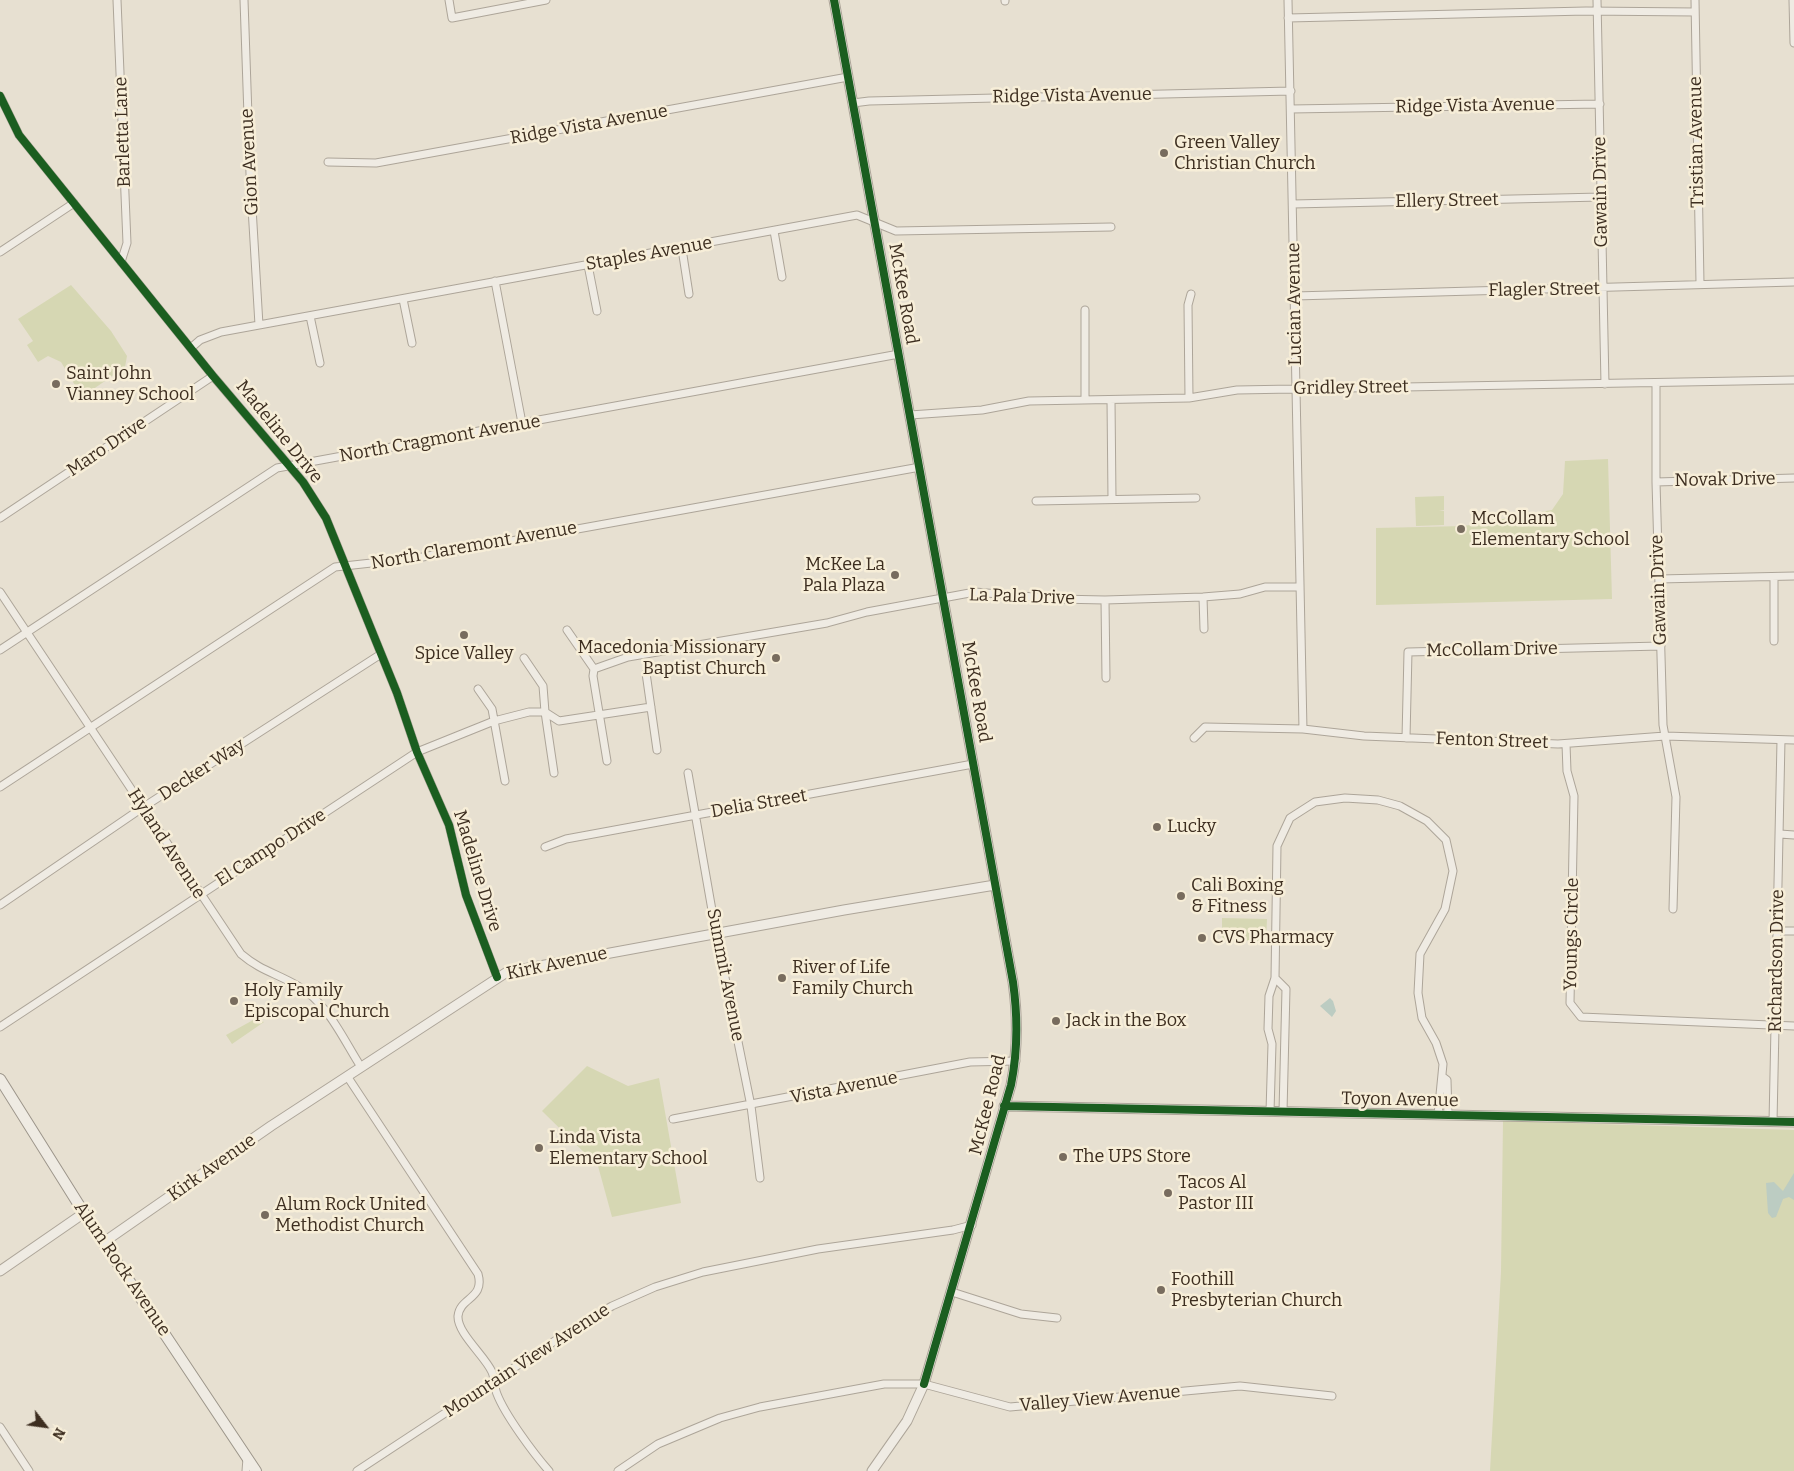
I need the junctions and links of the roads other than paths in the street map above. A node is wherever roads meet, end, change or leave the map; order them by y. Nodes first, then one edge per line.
1 (117, 0) edge
2 (244, 0) edge
3 (449, 0) edge
4 (546, 0) edge
5 (834, 0) edge
6 (1288, 0) edge
7 (1597, 0) edge
8 (1695, 0) edge
9 (1793, 0) edge
10 (1597, 11) junction
11 (1695, 12) junction
12 (1288, 18) junction
13 (1794, 43) edge
14 (848, 77) junction
15 (1291, 91) junction
16 (0, 96) edge
17 (853, 103) junction
18 (1600, 104) junction
19 (1291, 110) junction
20 (328, 162) dead end
21 (1601, 197) junction
22 (74, 203) junction
23 (1293, 204) junction
24 (875, 224) junction
25 (1111, 227) dead end
26 (774, 231) junction
27 (682, 249) junction
28 (0, 252) edge
29 (121, 262) junction
30 (588, 265) junction
31 (782, 277) dead end
32 (495, 282) junction
33 (1794, 282) edge
34 (1700, 283) junction
35 (1603, 288) junction
36 (689, 294) dead end
37 (1191, 294) dead end
38 (1295, 296) junction
39 (404, 299) junction
40 (1085, 310) dead end
41 (597, 311) dead end
42 (310, 316) junction
43 (258, 325) junction
44 (412, 343) dead end
45 (192, 348) junction
46 (899, 354) junction
47 (320, 363) dead end
48 (213, 376) junction
49 (1794, 380) edge
50 (1605, 384) junction
51 (1656, 384) junction
52 (1296, 389) junction
53 (1188, 398) junction
54 (1085, 399) junction
55 (1111, 400) junction
56 (910, 415) junction
57 (522, 423) junction
58 (289, 466) junction
59 (920, 467) junction
60 (1794, 478) edge
61 (1656, 482) junction
62 (1196, 498) dead end
63 (1112, 499) junction
64 (1036, 501) dead end
65 (0, 518) edge
66 (347, 566) junction
67 (1794, 576) edge
68 (1774, 577) junction
69 (1659, 579) junction
70 (1300, 587) junction
71 (0, 592) edge
72 (1203, 597) junction
73 (943, 598) junction
74 (1105, 600) junction
75 (1204, 628) dead end
76 (567, 630) dead end
77 (27, 632) junction
78 (1774, 641) dead end
79 (1661, 646) junction
80 (0, 650) edge
81 (381, 654) junction
82 (524, 658) dead end
83 (594, 669) junction
84 (646, 673) dead end
85 (1106, 678) dead end
86 (478, 689) dead end
87 (651, 707) junction
88 (545, 712) junction
89 (600, 716) junction
90 (494, 721) junction
91 (90, 727) junction
92 (1303, 729) junction
93 (1664, 736) junction
94 (1194, 738) dead end
95 (1406, 738) junction
96 (1781, 740) junction
97 (1794, 740) edge
98 (1566, 744) junction
99 (657, 750) dead end
100 (417, 752) junction
101 (607, 761) dead end
102 (973, 764) junction
103 (688, 772) dead end
104 (554, 773) dead end
105 (505, 781) dead end
106 (0, 787) edge
107 (142, 808) junction
108 (696, 815) junction
109 (1780, 834) junction
110 (1794, 835) edge
111 (546, 847) dead end
112 (995, 886) junction
113 (200, 894) junction
114 (0, 905) edge
115 (1673, 909) dead end
116 (1778, 931) junction
117 (1794, 931) edge
118 (716, 933) junction
119 (497, 977) junction
120 (1275, 978) junction
121 (1775, 1025) junction
122 (1794, 1026) edge
123 (0, 1027) edge
124 (1016, 1061) junction
125 (361, 1067) junction
126 (347, 1076) junction
127 (0, 1079) edge
128 (751, 1106) junction
129 (1004, 1106) junction
130 (1270, 1112) junction
131 (1283, 1112) junction
132 (1443, 1115) junction
133 (673, 1119) dead end
134 (1773, 1122) junction
135 (1794, 1122) edge
136 (760, 1178) dead end
137 (84, 1213) junction
138 (972, 1225) junction
139 (104, 1242) junction
140 (0, 1271) edge
141 (952, 1292) junction
142 (1057, 1318) dead end
143 (494, 1381) junction
144 (924, 1384) junction
145 (1332, 1396) dead end
146 (0, 1427) edge
147 (247, 1458) junction
148 (29, 1471) edge
149 (246, 1471) edge
150 (256, 1471) edge
151 (357, 1471) edge
152 (549, 1471) edge
153 (618, 1471) edge
154 (872, 1471) edge

1 - 29 street, Barletta Lane
2 - 43 street, Gion Avenue
3 - 4 street
5 - 14 street, McKee Road
6 - 12 street, Lucian Avenue
7 - 10 street, Gawain Drive
8 - 11 street, Tristian Avenue
9 - 13 street
10 - 11 street
10 - 12 street
10 - 18 street, Gawain Drive
11 - 34 street, Tristian Avenue
12 - 15 street, Lucian Avenue
14 - 17 street, McKee Road
14 - 20 street, Ridge Vista Avenue
15 - 17 street, Ridge Vista Avenue
15 - 19 street, Lucian Avenue
16 - 22 street, Madeline Drive
17 - 24 street, McKee Road
18 - 19 street, Ridge Vista Avenue
18 - 21 street, Gawain Drive
19 - 23 street, Lucian Avenue
21 - 23 street, Ellery Street
21 - 35 street, Gawain Drive
22 - 28 street
22 - 29 street, Madeline Drive
23 - 38 street, Lucian Avenue
24 - 25 street, Staples Avenue
24 - 26 street, Staples Avenue
24 - 46 street, McKee Road
26 - 27 street, Staples Avenue
26 - 31 street
27 - 30 street, Staples Avenue
27 - 36 street
29 - 45 street, Madeline Drive
30 - 32 street, Staples Avenue
30 - 41 street
32 - 39 street, Staples Avenue
32 - 57 street
33 - 34 street, Flagler Street
34 - 35 street, Flagler Street
35 - 38 street, Flagler Street
35 - 50 street, Gawain Drive
37 - 53 street
38 - 52 street, Lucian Avenue
39 - 42 street, Staples Avenue
39 - 44 street
40 - 54 street
42 - 43 street, Staples Avenue
42 - 47 street
43 - 45 street, Staples Avenue
45 - 48 street, Madeline Drive
46 - 56 street, McKee Road
46 - 57 street, North Cragmont Avenue
48 - 58 street, Madeline Drive
48 - 65 street, Maro Drive
49 - 51 street, Gridley Street
50 - 51 street, Gridley Street
50 - 52 street, Gridley Street
51 - 61 street, Gawain Drive
52 - 53 street, Gridley Street
52 - 70 street, Lucian Avenue
53 - 55 street, Gridley Street
54 - 55 street, Gridley Street
54 - 56 street, Gridley Street
55 - 63 street
56 - 59 street, McKee Road
57 - 58 street, North Cragmont Avenue
58 - 66 street, Madeline Drive
58 - 77 street, North Cragmont Avenue
59 - 66 street, North Claremont Avenue
59 - 73 street, McKee Road
60 - 61 street, Novak Drive
61 - 69 street, Gawain Drive
62 - 63 street
63 - 64 street
66 - 81 street, Madeline Drive
66 - 91 street, North Claremont Avenue
67 - 68 street
68 - 69 street
68 - 78 street
69 - 79 street, Gawain Drive
70 - 72 street, La Pala Drive
70 - 92 street, Lucian Avenue
71 - 77 street, Hyland Avenue
72 - 74 street, La Pala Drive
72 - 75 street
73 - 74 street, La Pala Drive
73 - 83 street, La Pala Drive
73 - 102 street, McKee Road
74 - 85 street
76 - 83 street
77 - 80 street, North Cragmont Avenue
77 - 91 street, Hyland Avenue
79 - 93 street, Gawain Drive
79 - 95 street, McCollam Drive
81 - 100 street, Madeline Drive
81 - 107 street, Decker Way
82 - 88 street
83 - 89 street
84 - 87 street
86 - 90 street
87 - 89 street
87 - 99 street
88 - 89 street
88 - 90 street, El Campo Drive
88 - 104 street
89 - 101 street
90 - 100 street, El Campo Drive
90 - 105 street
91 - 106 street, North Claremont Avenue
91 - 107 street, Hyland Avenue
92 - 94 street, Fenton Street
92 - 95 street, Fenton Street
93 - 96 street, Fenton Street
93 - 98 street, Fenton Street
93 - 115 street, Gawain Drive
95 - 98 street, Fenton Street
96 - 97 street, Fenton Street
96 - 109 street, Richardson Drive
98 - 121 street, Youngs Circle
100 - 113 street, El Campo Drive
100 - 119 street, Madeline Drive
102 - 108 street, Delia Street
102 - 112 street, McKee Road
103 - 108 street, Summit Avenue
107 - 113 street, Hyland Avenue
107 - 114 street, Decker Way
108 - 111 street, Delia Street
108 - 118 street, Summit Avenue
109 - 110 street
109 - 116 street, Richardson Drive
112 - 118 street, Kirk Avenue
112 - 124 street, McKee Road
113 - 123 street, El Campo Drive
113 - 125 street, Hyland Avenue
116 - 117 street
116 - 121 street, Richardson Drive
118 - 119 street, Kirk Avenue
118 - 128 street, Summit Avenue
119 - 125 street, Kirk Avenue
120 - 130 street
120 - 131 street
120 - 132 street
121 - 122 street, Youngs Circle
121 - 134 street, Richardson Drive
124 - 128 street, Vista Avenue
124 - 129 street, McKee Road
125 - 126 street, Kirk Avenue
126 - 139 street, Kirk Avenue
126 - 143 street
127 - 137 main road, Alum Rock Avenue
128 - 133 street, Vista Avenue
128 - 136 street, Summit Avenue
129 - 130 street, Toyon Avenue
129 - 138 street, McKee Road
130 - 131 street, Toyon Avenue
131 - 132 street, Toyon Avenue
132 - 134 street, Toyon Avenue
134 - 135 street, Toyon Avenue
137 - 139 main road, Alum Rock Avenue
137 - 140 street
138 - 141 street, McKee Road
138 - 143 street, Mountain View Avenue
139 - 147 main road, Alum Rock Avenue
141 - 142 street
141 - 144 street, McKee Road
143 - 151 street, Mountain View Avenue
143 - 152 street
144 - 145 street, Valley View Avenue
144 - 153 street, Valley View Avenue
144 - 154 street, McKee Road
146 - 148 street
147 - 149 street
147 - 150 main road, Alum Rock Avenue

